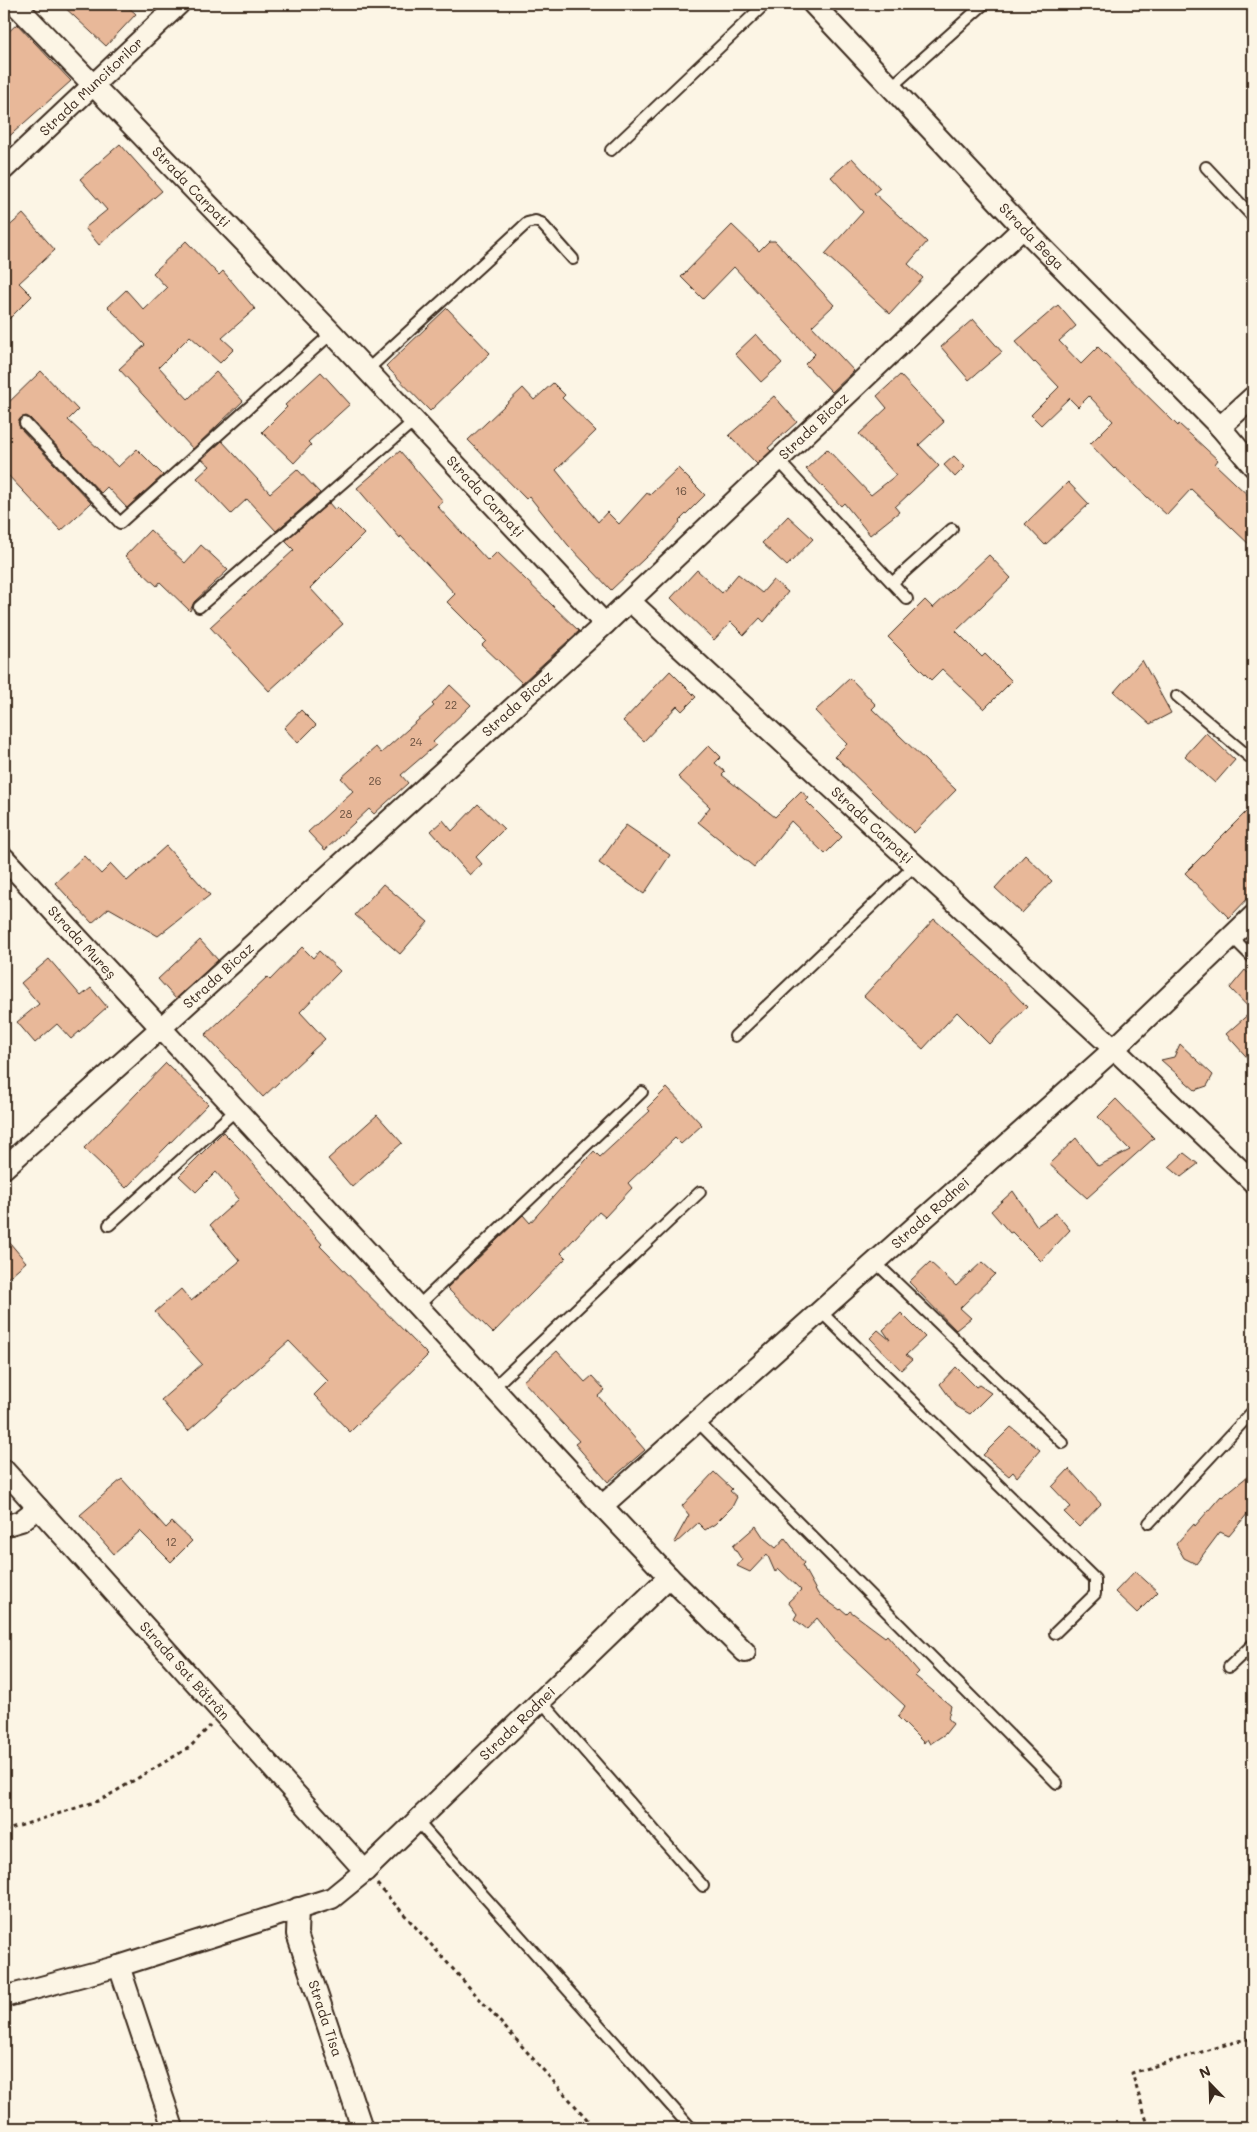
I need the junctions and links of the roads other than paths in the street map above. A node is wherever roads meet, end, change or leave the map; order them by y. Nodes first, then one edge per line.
1 (15, 4) edge
2 (178, 4) edge
3 (765, 4) edge
4 (813, 4) edge
5 (984, 4) edge
6 (92, 85) junction
7 (891, 87) junction
8 (611, 150) dead end
9 (1206, 167) dead end
10 (4, 169) edge
11 (1253, 216) edge
12 (1023, 228) junction
13 (573, 259) dead end
14 (332, 333) junction
15 (367, 370) junction
16 (1253, 397) edge
17 (414, 421) junction
18 (25, 423) dead end
19 (1220, 427) junction
20 (778, 460) junction
21 (1253, 466) edge
22 (952, 529) dead end
23 (892, 583) junction
24 (907, 599) dead end
25 (630, 601) junction
26 (198, 607) dead end
27 (605, 624) junction
28 (1177, 696) dead end
29 (1253, 760) edge
30 (4, 858) edge
31 (915, 865) junction
32 (1253, 916) edge
33 (1232, 936) junction
34 (1253, 958) edge
35 (162, 1028) junction
36 (735, 1036) dead end
37 (1114, 1049) junction
38 (642, 1092) dead end
39 (237, 1109) junction
40 (4, 1168) edge
41 (1253, 1182) edge
42 (700, 1192) dead end
43 (109, 1225) dead end
44 (875, 1262) junction
45 (419, 1305) junction
46 (820, 1311) junction
47 (494, 1387) junction
48 (1253, 1411) edge
49 (698, 1422) junction
50 (1063, 1443) dead end
51 (4, 1470) edge
52 (602, 1506) junction
53 (38, 1508) junction
54 (1149, 1523) dead end
55 (4, 1526) edge
56 (669, 1577) junction
57 (1054, 1633) dead end
58 (1253, 1644) edge
59 (745, 1652) dead end
60 (1229, 1667) dead end
61 (541, 1701) junction
62 (1057, 1783) dead end
63 (417, 1821) junction
64 (365, 1871) junction
65 (703, 1886) dead end
66 (298, 1908) junction
67 (119, 1966) junction
68 (4, 1997) edge
69 (173, 2128) edge
70 (362, 2128) edge
71 (691, 2128) edge

1 - 6 street, Strada Carpați
2 - 6 street, Strada Muncitorilor
3 - 8 lane
4 - 7 street, Strada Bega
5 - 7 lane
6 - 10 street, Strada Muncitorilor
6 - 14 street, Strada Carpați
7 - 12 street, Strada Bega
9 - 11 lane
12 - 19 street, Strada Bega
12 - 20 street, Strada Bicaz
13 - 15 lane
14 - 15 street, Strada Carpați
14 - 18 lane
15 - 17 street, Strada Carpați
16 - 19 street
17 - 26 lane
17 - 27 street, Strada Carpați
19 - 21 street, Strada Bega
20 - 23 lane
20 - 25 street, Strada Bicaz
22 - 23 lane
23 - 24 lane
25 - 27 street, Strada Bicaz
25 - 31 street, Strada Carpați
27 - 35 street, Strada Bicaz
28 - 29 lane
30 - 35 street, Strada Mureș
31 - 36 lane
31 - 37 street, Strada Carpați
32 - 33 street, Strada Rodnei
33 - 34 lane
33 - 37 street, Strada Rodnei
35 - 39 street, Strada Mureș
35 - 40 street, Strada Bicaz
37 - 41 street, Strada Carpați
37 - 44 street, Strada Rodnei
38 - 45 lane
39 - 43 lane
39 - 45 street, Strada Mureș
42 - 47 lane
44 - 46 street, Strada Rodnei
44 - 50 lane
45 - 47 street, Strada Mureș
46 - 49 street, Strada Rodnei
46 - 57 lane
47 - 52 street, Strada Mureș
48 - 54 lane
49 - 52 street, Strada Rodnei
49 - 62 lane
51 - 53 street, Strada Sat Bătrân
52 - 56 street, Strada Mureș
53 - 55 street
53 - 64 street, Strada Sat Bătrân
56 - 59 street, Strada Mureș
56 - 61 street, Strada Rodnei
58 - 60 lane
61 - 63 street, Strada Rodnei
61 - 65 lane
63 - 64 street, Strada Rodnei
63 - 71 lane
64 - 66 street, Strada Rodnei
66 - 67 street, Strada Rodnei
66 - 70 street, Strada Tisa
67 - 68 street, Strada Rodnei
67 - 69 street

